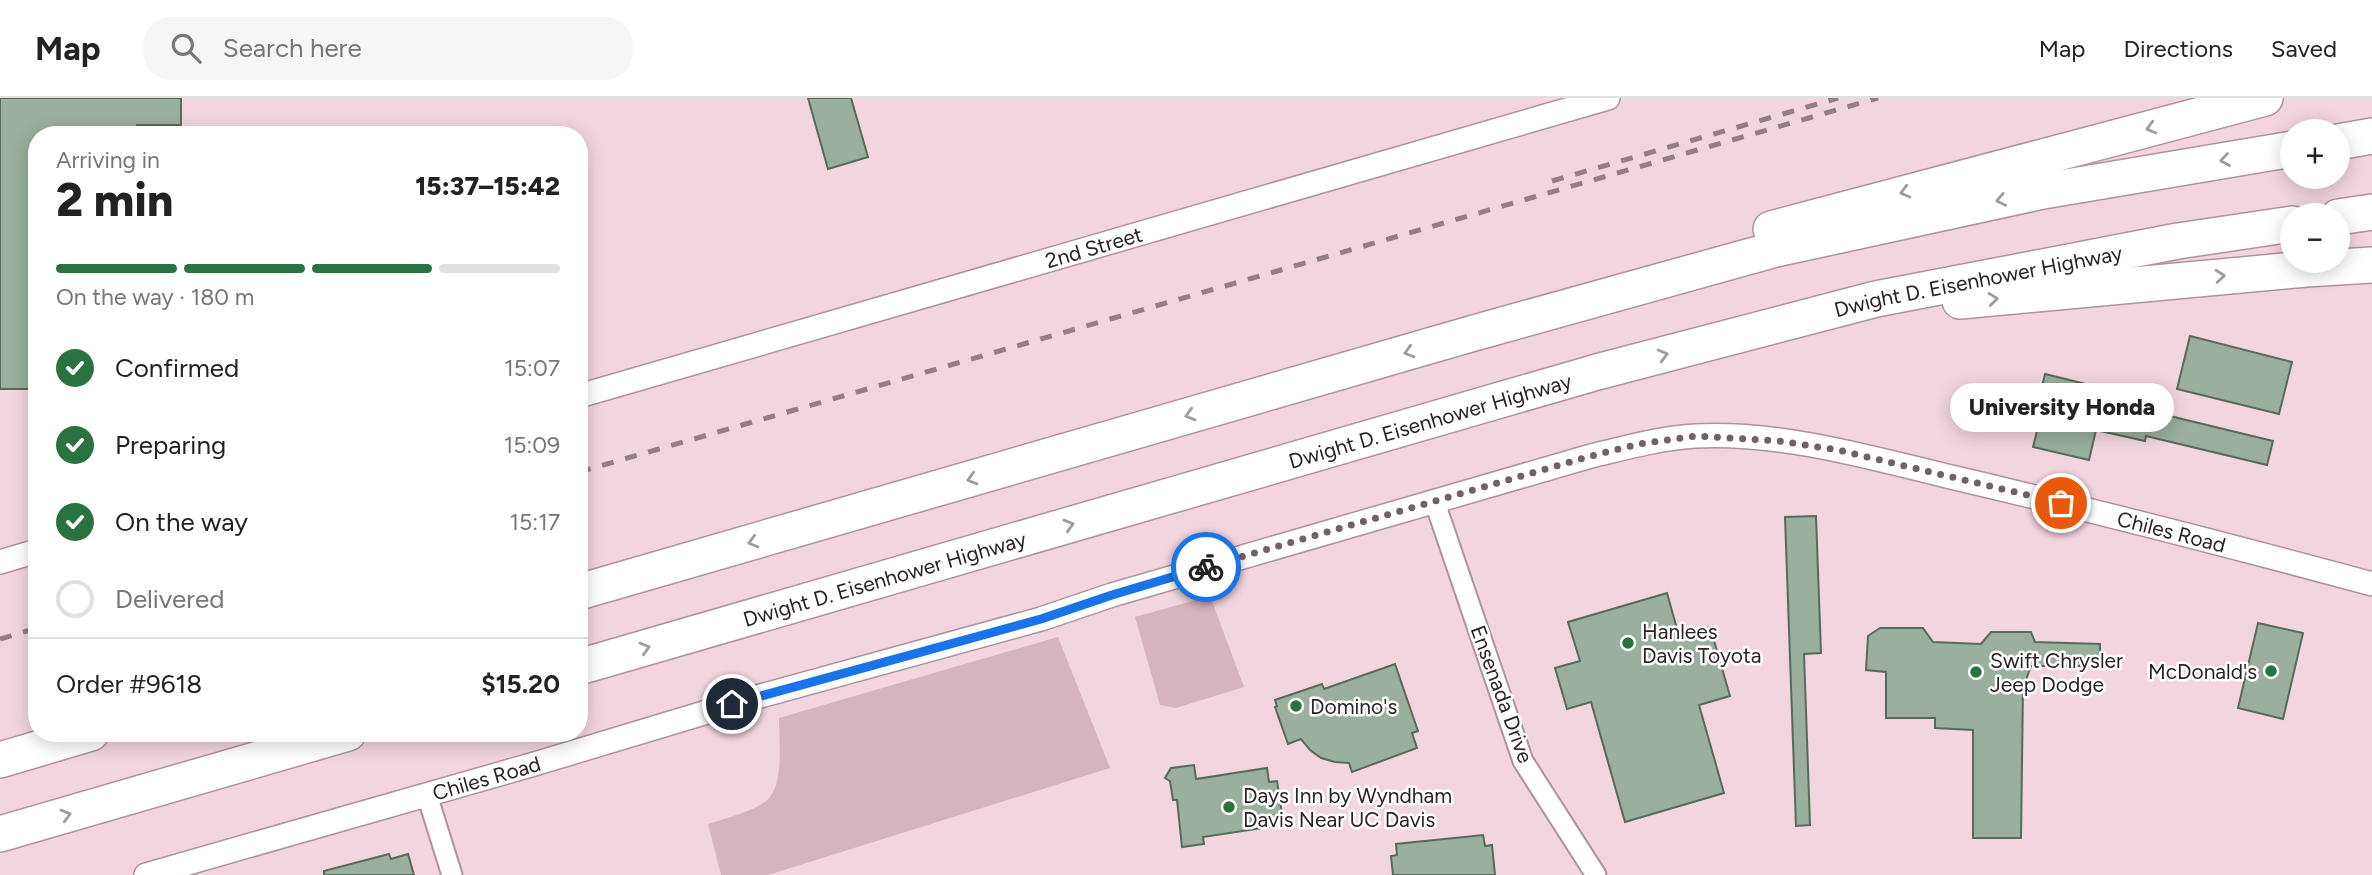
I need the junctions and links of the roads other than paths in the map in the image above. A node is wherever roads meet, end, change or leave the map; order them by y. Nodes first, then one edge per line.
1 (1608, 98) edge
2 (2265, 98) edge
3 (2372, 136) edge
4 (2350, 140) edge
5 (2280, 151) edge
6 (2372, 212) edge
7 (2350, 215) edge
8 (2280, 226) edge
9 (2372, 265) edge
10 (1876, 299) junction
11 (1474, 333) junction
12 (588, 393) edge
13 (1434, 500) junction
14 (28, 554) edge
15 (0, 562) edge
16 (2372, 584) edge
17 (588, 589) edge
18 (588, 664) edge
19 (61, 742) edge
20 (317, 742) edge
21 (0, 760) edge
22 (427, 795) junction
23 (0, 834) edge
24 (146, 875) edge
25 (452, 875) edge
26 (1596, 875) edge

1 - 12 street, 2nd Street
2 -> 11 highway
3 - 4 highway
5 -> 11 highway
6 - 7 highway
8 - 10 highway, Dwight D. Eisenhower Highway
10 -> 9 highway
18 -> 10 highway, Dwight D. Eisenhower Highway
11 -> 17 highway
13 - 16 street, Chiles Road
13 - 22 street, Chiles Road
13 - 26 street, Ensenada Drive
14 - 15 street
19 - 21 highway
23 -> 20 highway
22 - 24 street, Chiles Road
22 - 25 street

